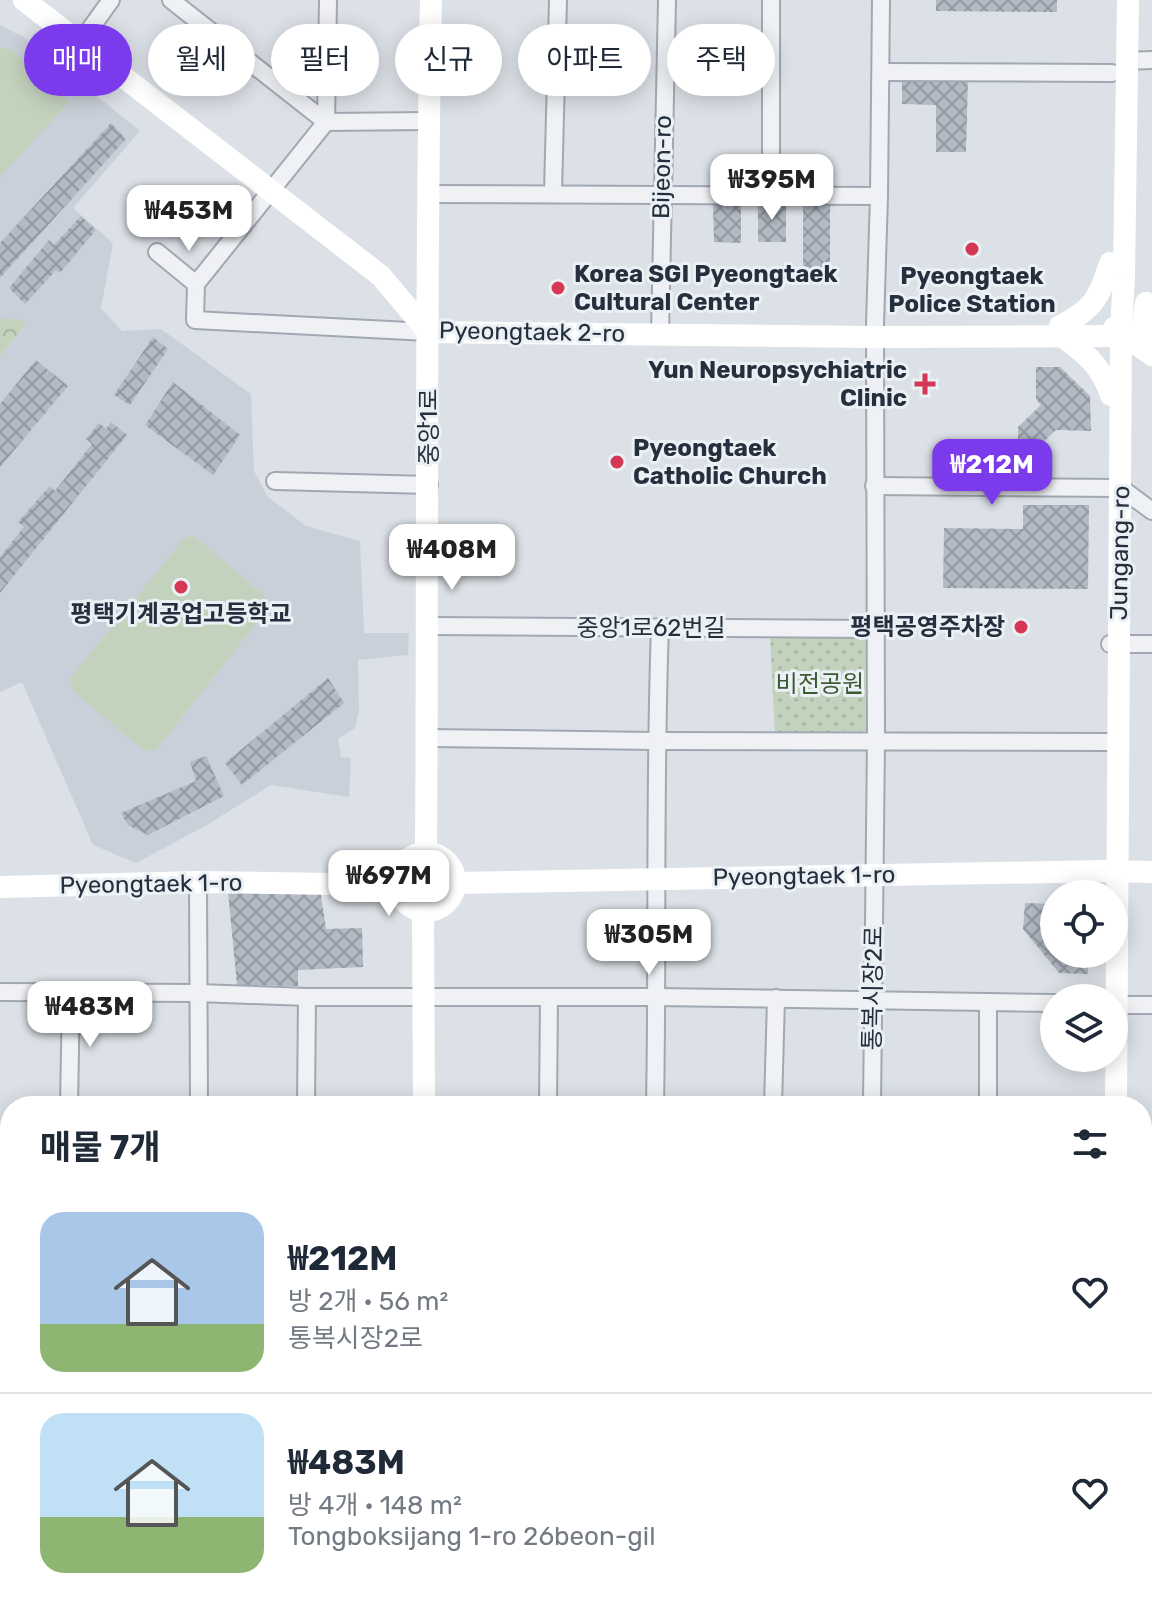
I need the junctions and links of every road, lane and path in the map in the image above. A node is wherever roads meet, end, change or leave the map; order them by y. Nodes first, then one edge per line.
1 (24, 0) edge
2 (111, 0) edge
3 (171, 0) edge
4 (328, 0) edge
5 (431, 0) edge
6 (558, 0) edge
7 (667, 0) edge
8 (771, 0) edge
9 (881, 0) edge
10 (1112, 0) edge
11 (1128, 0) edge
12 (55, 24) edge
13 (94, 24) edge
14 (1152, 60) edge
15 (1120, 67) junction
16 (881, 72) junction
17 (132, 83) edge
18 (428, 121) junction
19 (326, 122) junction
20 (272, 191) junction
21 (553, 192) junction
22 (428, 194) junction
23 (771, 194) junction
24 (661, 195) junction
25 (879, 196) junction
26 (157, 252) dead end
27 (1117, 269) junction
28 (196, 284) junction
29 (1150, 298) edge
30 (660, 328) junction
31 (875, 330) junction
32 (1061, 331) junction
33 (428, 332) junction
34 (1115, 334) junction
35 (1152, 354) edge
36 (1152, 368) edge
37 (1111, 395) junction
38 (275, 481) dead end
39 (429, 485) junction
40 (874, 486) junction
41 (1116, 488) junction
42 (1152, 511) edge
43 (429, 626) junction
44 (660, 628) junction
45 (874, 629) junction
46 (1115, 643) junction
47 (1152, 644) edge
48 (427, 738) junction
49 (876, 740) junction
50 (656, 741) junction
51 (1108, 742) junction
52 (426, 853) junction
53 (1152, 872) edge
54 (875, 876) junction
55 (655, 878) junction
56 (1063, 880) edge
57 (1110, 880) edge
58 (1110, 880) edge
59 (1115, 880) edge
60 (198, 882) junction
61 (1128, 882) edge
62 (455, 883) junction
63 (1152, 884) edge
64 (398, 885) junction
65 (0, 887) edge
66 (423, 911) junction
67 (0, 992) edge
68 (71, 993) junction
69 (198, 993) junction
70 (425, 996) junction
71 (307, 997) junction
72 (549, 997) junction
73 (657, 997) junction
74 (776, 998) junction
75 (872, 1000) junction
76 (988, 1002) junction
77 (1040, 1003) edge
78 (1128, 1003) edge
79 (1152, 1005) edge
80 (1106, 1072) edge
81 (1115, 1072) edge
82 (69, 1096) edge
83 (199, 1096) edge
84 (306, 1096) edge
85 (424, 1096) edge
86 (548, 1096) edge
87 (655, 1096) edge
88 (773, 1096) edge
89 (872, 1096) edge
90 (988, 1096) edge
91 (1105, 1096) edge
92 (1116, 1096) edge

1 - 12 street, Pyeongtaek 2-ro
2 - 13 street
3 - 19 street
4 - 19 street
5 - 18 street, 중앙1로
6 - 21 street
7 - 24 street, Bijeon-ro
8 - 23 street
9 - 16 street, 통복시장2로
10 - 15 street, Jungang-ro
11 - 15 street, Jungang-ro
14 - 15 street
15 - 16 street
15 - 27 street, Jungang-ro
16 - 25 street, 통복시장2로
17 - 20 street, Pyeongtaek 2-ro
18 - 19 street
18 - 22 street, 중앙1로
19 - 20 street
20 - 28 street
20 - 33 street, Pyeongtaek 2-ro
21 - 22 street
21 - 24 street
22 - 33 street, 중앙1로
23 - 24 street
23 - 25 street
24 - 30 street, Bijeon-ro
25 - 31 street, 통복시장2로
26 - 28 street
27 - 29 street
27 - 32 street
27 - 34 street, Jungang-ro
28 - 33 street
29 - 34 street
29 - 35 street
30 - 31 street, Pyeongtaek 2-ro
30 - 33 street, Pyeongtaek 2-ro
31 - 32 street, Pyeongtaek 2-ro
31 - 40 street, 통복시장2로
32 - 34 street, Pyeongtaek 2-ro
32 - 37 street
33 - 39 street, 중앙1로
34 - 35 street
34 - 36 street
34 - 37 street, Jungang-ro
34 - 41 street, Jungang-ro
37 - 41 street, Jungang-ro
38 - 39 street
39 - 43 street, 중앙1로
40 - 41 street
40 - 45 street, 통복시장2로
41 - 42 street
41 - 46 street, Jungang-ro
43 - 44 street, 중앙1로62번길
43 - 48 street, 중앙1로
44 - 45 street, 중앙1로62번길
44 - 50 street
45 - 49 street, 통복시장2로
46 - 47 street
46 - 51 street, Jungang-ro
46 - 57 street, Jungang-ro
48 - 50 street
48 - 52 street, 중앙1로
49 - 50 street
49 - 51 street
49 - 54 street, 통복시장2로
50 - 55 street
51 - 58 street, Jungang-ro
52 - 62 street
52 - 64 street
53 - 59 street, Pyeongtaek 1-ro
54 - 55 street, Pyeongtaek 1-ro
54 - 56 street, Pyeongtaek 1-ro
54 - 75 street, 통복시장2로
55 - 62 street, Pyeongtaek 1-ro
55 - 73 street
60 - 64 street, Pyeongtaek 1-ro
60 - 65 street, Pyeongtaek 1-ro
60 - 69 street
61 - 63 street
62 - 66 street
64 - 66 street
66 - 70 street
67 - 68 street
68 - 69 street
68 - 82 street
69 - 71 street
69 - 83 street
70 - 71 street
70 - 72 street
70 - 85 street
71 - 84 street
72 - 73 street
72 - 86 street
73 - 74 street
73 - 87 street
74 - 75 street
74 - 88 street
75 - 76 street
75 - 89 street, 통복시장2로
76 - 77 street
76 - 90 street
78 - 79 street
80 - 91 street
81 - 92 street, Jungang-ro

